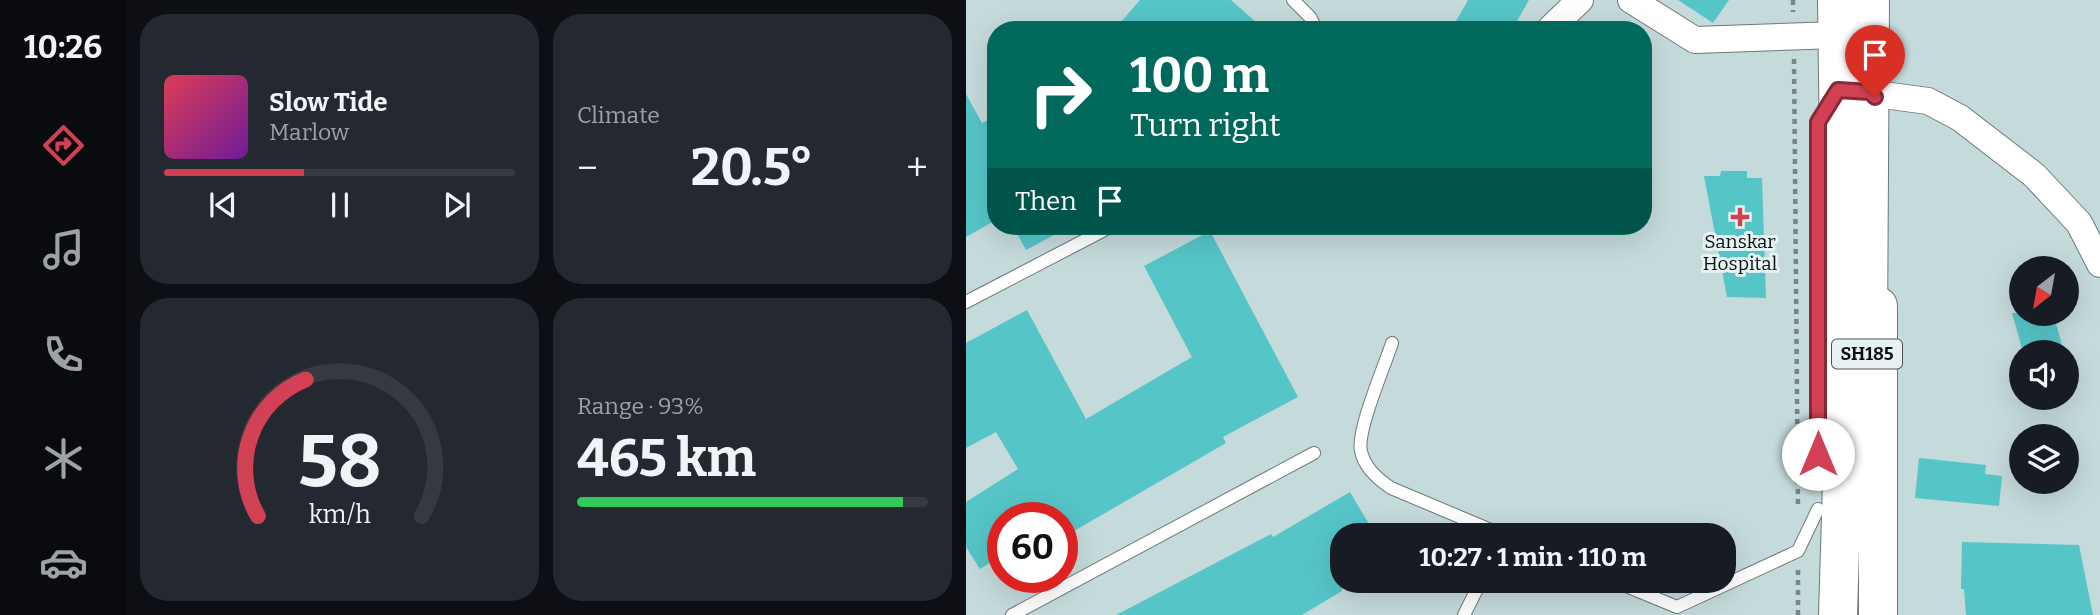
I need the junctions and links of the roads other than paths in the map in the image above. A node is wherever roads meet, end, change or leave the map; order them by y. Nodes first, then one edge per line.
1 (1293, 0) edge
2 (1580, 0) edge
3 (1631, 0) edge
4 (1870, 0) edge
5 (1837, 17) edge
6 (1312, 21) edge
7 (1558, 21) edge
8 (1854, 91) junction
9 (1095, 235) edge
10 (2100, 264) edge
11 (966, 302) edge
12 (1392, 343) dead end
13 (1314, 453) dead end
14 (1818, 509) junction
15 (1476, 523) edge
16 (1736, 580) edge
17 (1475, 593) edge
18 (1643, 593) edge
19 (1707, 593) edge
20 (1012, 615) edge
21 (1464, 615) edge
22 (1817, 615) edge
23 (1838, 615) edge
24 (1864, 615) edge
25 (1878, 615) edge

1 - 6 lane
2 - 7 street
3 - 5 street
4 - 8 main road, SH185
5 - 8 main road, SH185
8 - 10 street
8 - 14 main road
8 - 23 main road, SH185
8 - 24 main road, SH185
8 - 25 main road
9 - 11 lane
12 - 15 lane
13 - 20 lane
14 - 16 lane
14 - 22 main road
17 - 21 lane
18 - 19 lane

